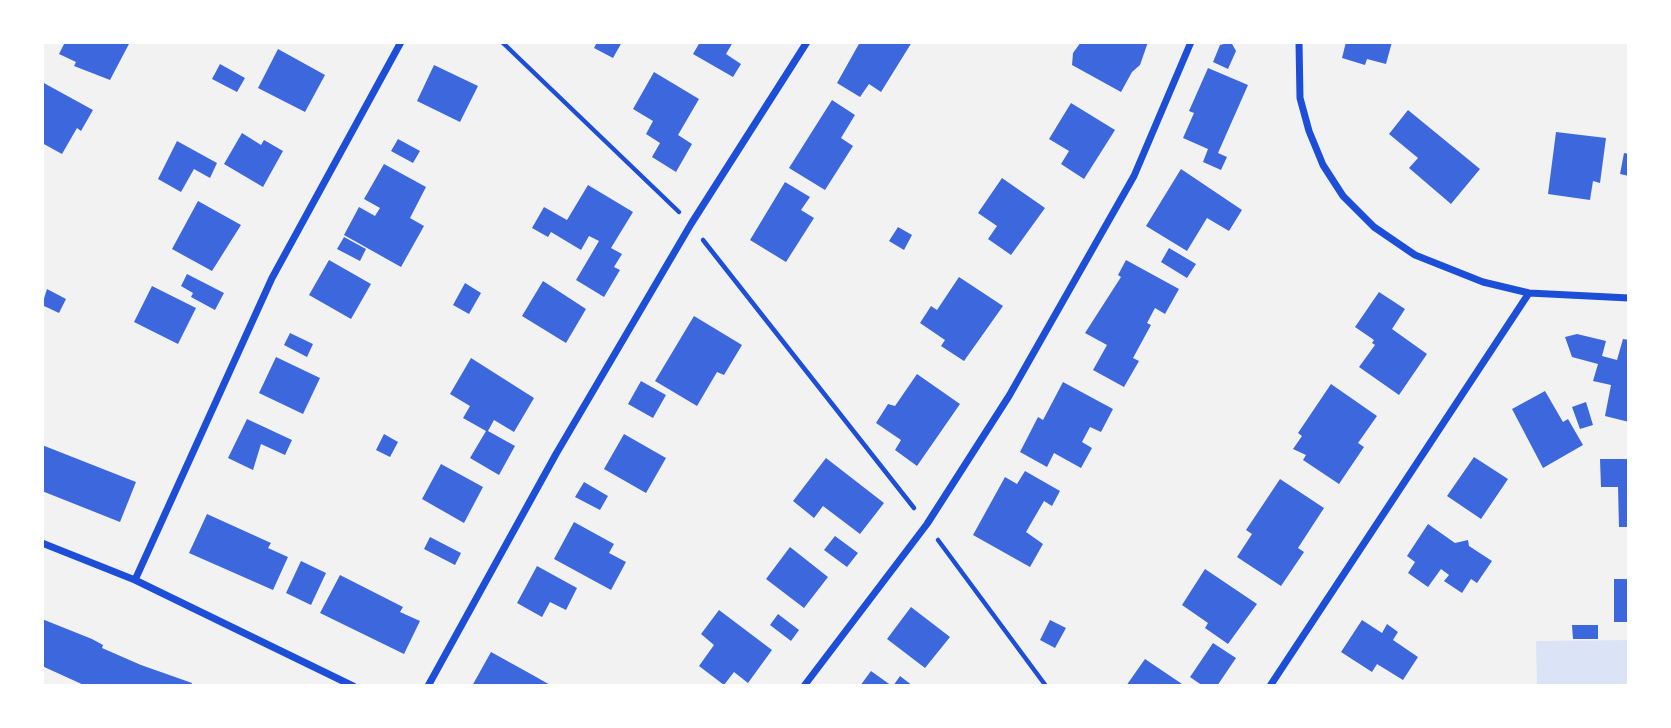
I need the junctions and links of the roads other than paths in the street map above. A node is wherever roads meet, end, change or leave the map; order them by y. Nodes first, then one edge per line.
1 (401, 42) edge
2 (807, 42) edge
3 (1191, 42) edge
4 (1299, 42) edge
5 (1529, 293) junction
6 (1629, 298) edge
7 (42, 543) edge
8 (135, 580) junction
9 (353, 686) edge
10 (428, 686) edge
11 (804, 686) edge
12 (1270, 686) edge

1 - 8 street
2 - 10 street
3 - 11 street
4 - 5 street
5 - 6 street
5 - 12 street
7 - 8 street
8 - 9 street

